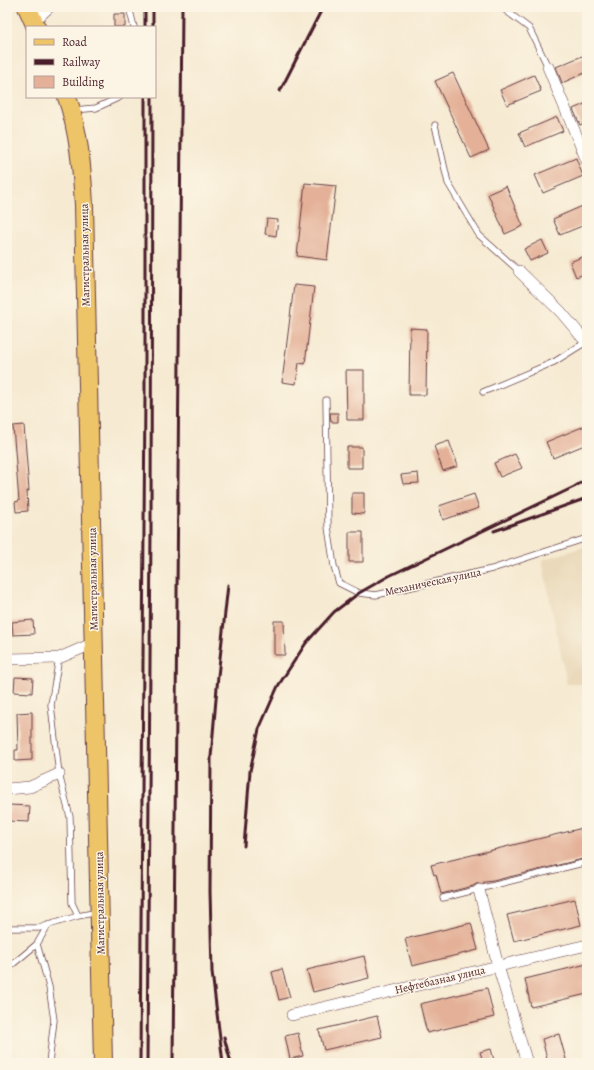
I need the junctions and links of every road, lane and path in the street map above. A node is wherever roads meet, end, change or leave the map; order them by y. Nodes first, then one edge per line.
1 (49, 7) edge
2 (129, 7) edge
3 (501, 7) edge
4 (32, 18) edge
5 (134, 26) edge
6 (548, 68) joint
7 (118, 98) edge
8 (69, 104) edge
9 (435, 125) dead end
10 (587, 161) edge
11 (519, 271) joint
12 (586, 342) edge
13 (483, 392) dead end
14 (326, 400) dead end
15 (587, 538) edge
16 (94, 643) junction
17 (59, 658) junction
18 (7, 659) edge
19 (59, 774) junction
20 (7, 789) edge
21 (587, 864) edge
22 (479, 890) junction
23 (443, 898) dead end
24 (100, 911) junction
25 (78, 916) junction
26 (48, 926) junction
27 (7, 928) edge
28 (37, 944) junction
29 (587, 945) edge
30 (498, 966) junction
31 (7, 969) edge
32 (292, 1015) dead end
33 (50, 1063) edge
34 (103, 1063) edge
35 (527, 1063) edge

1 - 4 street
2 - 5 lane
3 - 6 lane
6 - 10 street
7 - 8 lane
8 - 16 main road, Магистральная улица
9 - 11 lane
11 - 12 street
12 - 13 lane
14 - 15 lane, Механическая улица
16 - 17 street
16 - 24 main road, Магистральная улица
17 - 18 street
17 - 19 lane
19 - 20 street
19 - 25 lane
21 - 22 lane
22 - 23 lane
22 - 30 street
24 - 25 lane
24 - 34 main road, Магистральная улица
25 - 26 lane
26 - 27 lane
26 - 28 lane
28 - 31 lane
28 - 33 lane
29 - 30 street, Нефтебазная улица
30 - 32 street, Нефтебазная улица
30 - 35 street

